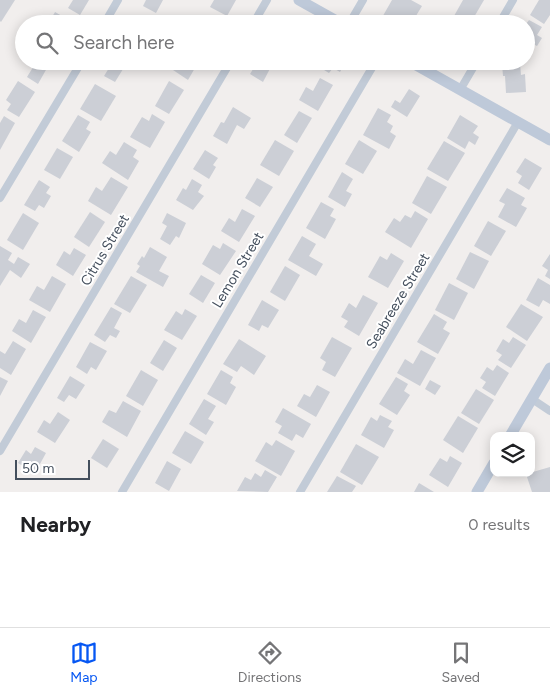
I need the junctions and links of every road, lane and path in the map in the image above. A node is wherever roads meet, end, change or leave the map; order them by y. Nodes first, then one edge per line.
1 (118, 0) edge
2 (267, 0) edge
3 (299, 0) edge
4 (363, 0) edge
5 (513, 0) edge
6 (109, 15) edge
7 (258, 15) edge
8 (326, 15) edge
9 (354, 15) edge
10 (504, 15) edge
11 (77, 70) edge
12 (226, 70) edge
13 (371, 70) edge
14 (425, 70) edge
15 (472, 70) edge
16 (460, 90) junction
17 (518, 122) junction
18 (550, 140) edge
19 (0, 198) edge
20 (550, 368) edge
21 (532, 399) junction
22 (550, 411) edge
23 (512, 432) edge
24 (0, 451) edge
25 (490, 470) edge
26 (122, 492) edge
27 (300, 492) edge
28 (477, 492) edge

1 - 6 street
2 - 7 street
3 - 8 street
4 - 9 street
5 - 10 street
11 - 19 street
12 - 24 street, Citrus Street
13 - 26 street, Lemon Street
14 - 16 street
15 - 16 street
16 - 17 street
17 - 18 street
17 - 27 street, Seabreeze Street
20 - 21 street
21 - 22 street
21 - 23 street
25 - 28 street

